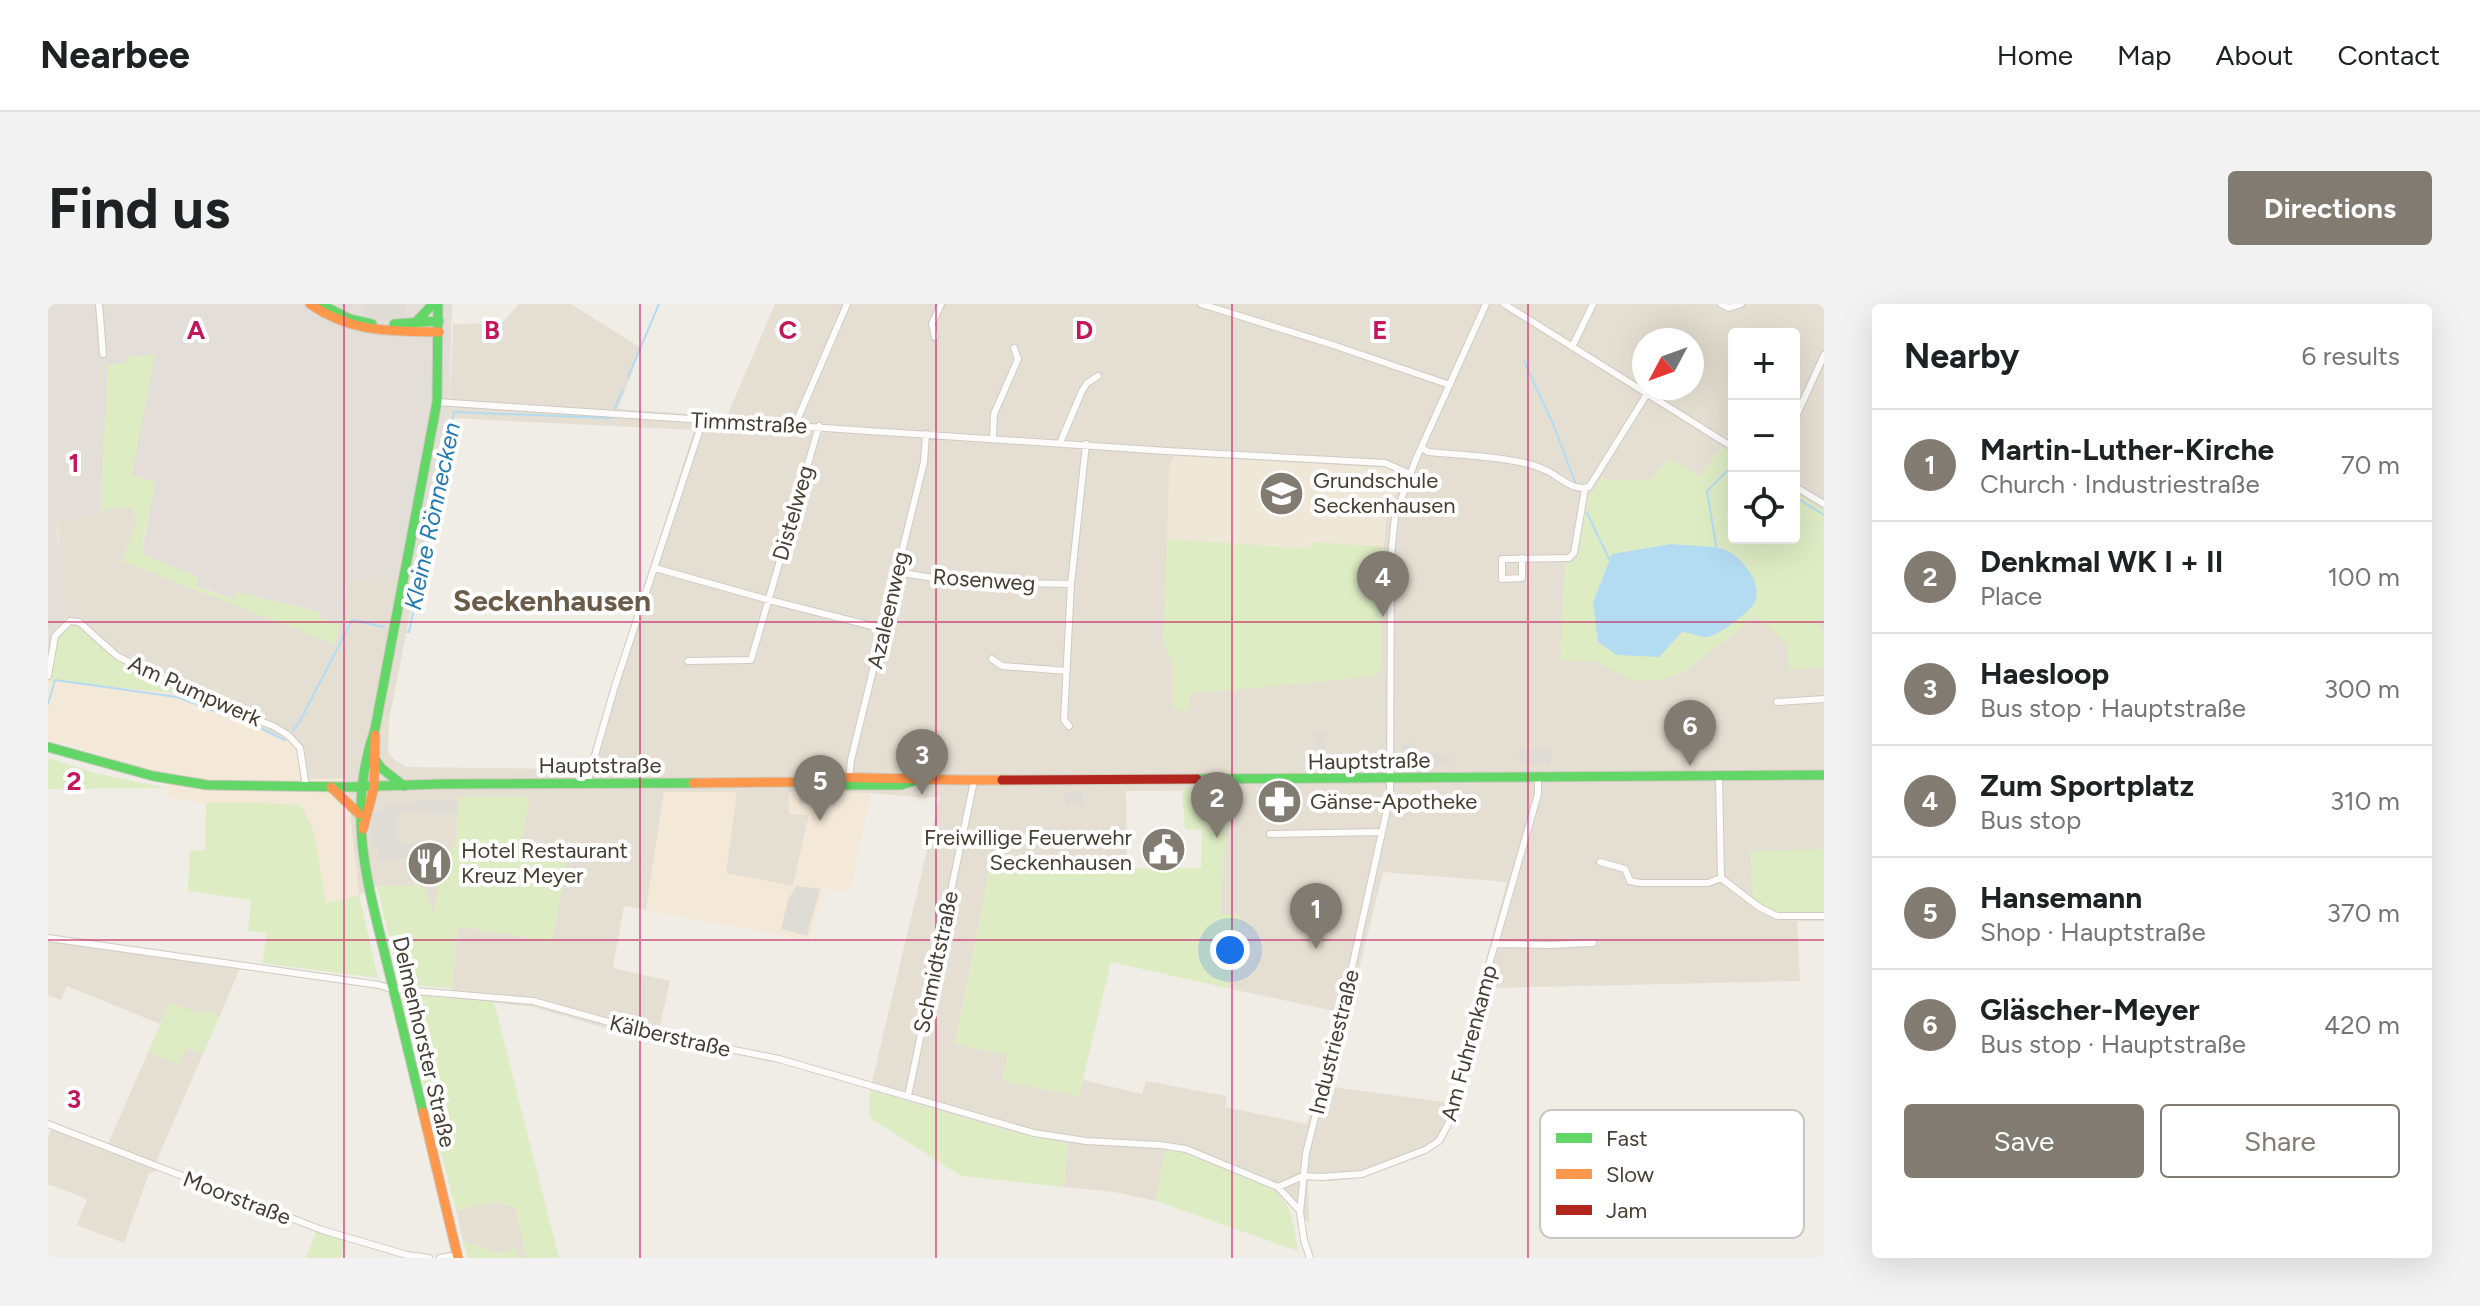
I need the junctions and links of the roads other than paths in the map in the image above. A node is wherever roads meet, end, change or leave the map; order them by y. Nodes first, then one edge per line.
1 (99, 304) edge
2 (310, 304) edge
3 (320, 304) edge
4 (436, 304) edge
5 (847, 304) edge
6 (941, 304) edge
7 (1201, 304) edge
8 (1486, 304) edge
9 (1504, 304) edge
10 (1593, 304) edge
11 (1721, 304) edge
12 (1741, 304) edge
13 (415, 323) junction
14 (439, 327) junction
15 (935, 337) dead end
16 (1572, 347) junction
17 (1014, 348) dead end
18 (103, 354) dead end
19 (1824, 355) edge
20 (1098, 376) dead end
21 (1450, 385) junction
22 (1632, 385) edge
23 (1643, 400) edge
24 (1657, 400) edge
25 (437, 402) junction
26 (1800, 408) edge
27 (703, 420) junction
28 (795, 425) junction
29 (819, 426) junction
30 (926, 434) junction
31 (993, 438) junction
32 (1060, 443) junction
33 (1086, 444) junction
34 (1728, 444) edge
35 (1422, 448) junction
36 (1410, 474) junction
37 (1585, 489) junction
38 (1800, 490) edge
39 (1824, 504) edge
40 (1522, 558) junction
41 (655, 568) junction
42 (896, 572) junction
43 (1071, 584) junction
44 (769, 600) junction
45 (884, 629) junction
46 (992, 659) dead end
47 (688, 661) dead end
48 (1067, 671) junction
49 (48, 676) edge
50 (1824, 699) edge
51 (1777, 702) dead end
52 (1069, 726) dead end
53 (375, 729) junction
54 (48, 747) edge
55 (375, 759) junction
56 (1824, 775) edge
57 (1719, 776) junction
58 (1538, 777) junction
59 (1391, 778) junction
60 (974, 781) junction
61 (849, 782) junction
62 (587, 784) junction
63 (404, 786) junction
64 (306, 787) junction
65 (331, 787) junction
66 (360, 787) junction
67 (374, 787) junction
68 (359, 814) junction
69 (362, 832) junction
70 (1382, 832) junction
71 (1270, 834) dead end
72 (1600, 862) dead end
73 (1721, 878) junction
74 (1824, 916) edge
75 (48, 938) edge
76 (1593, 943) dead end
77 (1496, 944) junction
78 (392, 989) junction
79 (908, 1096) junction
80 (48, 1124) edge
81 (1303, 1176) junction
82 (1278, 1187) junction
83 (1300, 1212) junction
84 (457, 1256) edge
85 (429, 1258) edge
86 (440, 1258) edge
87 (1310, 1258) edge

1 - 18 street
2 - 14 main road
3 - 13 main road
4 - 13 main road
4 - 14 main road, Delmenhorster Straße
5 - 28 street
6 - 15 street
7 - 21 street
8 - 21 street, Industriestraße
9 - 16 street
10 - 16 street
11 - 12 street
13 - 14 main road
14 - 25 main road, Delmenhorster Straße
16 - 22 street
17 - 31 street
19 - 26 street
20 - 32 street
21 - 35 street, Industriestraße
23 - 37 street
24 - 34 street
25 - 27 street, Timmstraße
25 - 53 main road, Delmenhorster Straße
27 - 28 street, Timmstraße
27 - 41 street
28 - 29 street, Timmstraße
29 - 30 street, Timmstraße
29 - 44 street, Distelweg
30 - 31 street, Timmstraße
30 - 42 street, Azaleenweg
31 - 32 street, Timmstraße
32 - 33 street, Timmstraße
33 - 36 street, Timmstraße
33 - 43 street
35 - 36 street, Industriestraße
35 - 37 street
36 - 59 street, Industriestraße
37 - 40 street
38 - 39 street
40 - 40 street
41 - 44 street
41 - 62 street
42 - 43 street, Rosenweg
42 - 45 street, Azaleenweg
43 - 48 street
44 - 45 street
44 - 47 street, Distelweg
45 - 61 street, Azaleenweg
46 - 48 street
48 - 52 street
49 - 64 street, Am Pumpwerk
50 - 51 street
53 - 55 main road, Delmenhorster Straße
53 - 66 main road, Delmenhorster Straße
54 - 64 main road, Hauptstraße
55 - 63 main road
55 - 67 main road, Delmenhorster Straße
56 - 57 main road, Hauptstraße
57 - 58 main road, Hauptstraße
57 - 73 street
58 - 59 main road, Hauptstraße
58 - 77 street, Am Fuhrenkamp
59 - 60 main road, Hauptstraße
59 - 70 street, Industriestraße
60 - 61 main road, Hauptstraße
60 - 79 street, Schmidtstraße
61 - 62 main road, Hauptstraße
62 - 63 main road, Hauptstraße
63 - 67 main road, Hauptstraße
64 - 65 main road, Hauptstraße
65 - 66 main road, Hauptstraße
65 - 68 main road
66 - 67 main road, Hauptstraße
66 - 68 main road, Delmenhorster Straße
67 - 69 main road, Delmenhorster Straße
68 - 69 main road, Delmenhorster Straße
69 - 78 main road, Delmenhorster Straße
70 - 71 street
70 - 81 street, Industriestraße
72 - 73 street
73 - 74 street
75 - 78 street, Kälberstraße
76 - 77 street, Am Fuhrenkamp
77 - 81 street, Am Fuhrenkamp
78 - 79 street, Kälberstraße
78 - 84 main road, Delmenhorster Straße
79 - 82 street, Kälberstraße
80 - 85 street, Moorstraße
81 - 82 street
81 - 83 street, Industriestraße
82 - 83 street, Kälberstraße
83 - 87 street, Industriestraße
84 - 86 street

